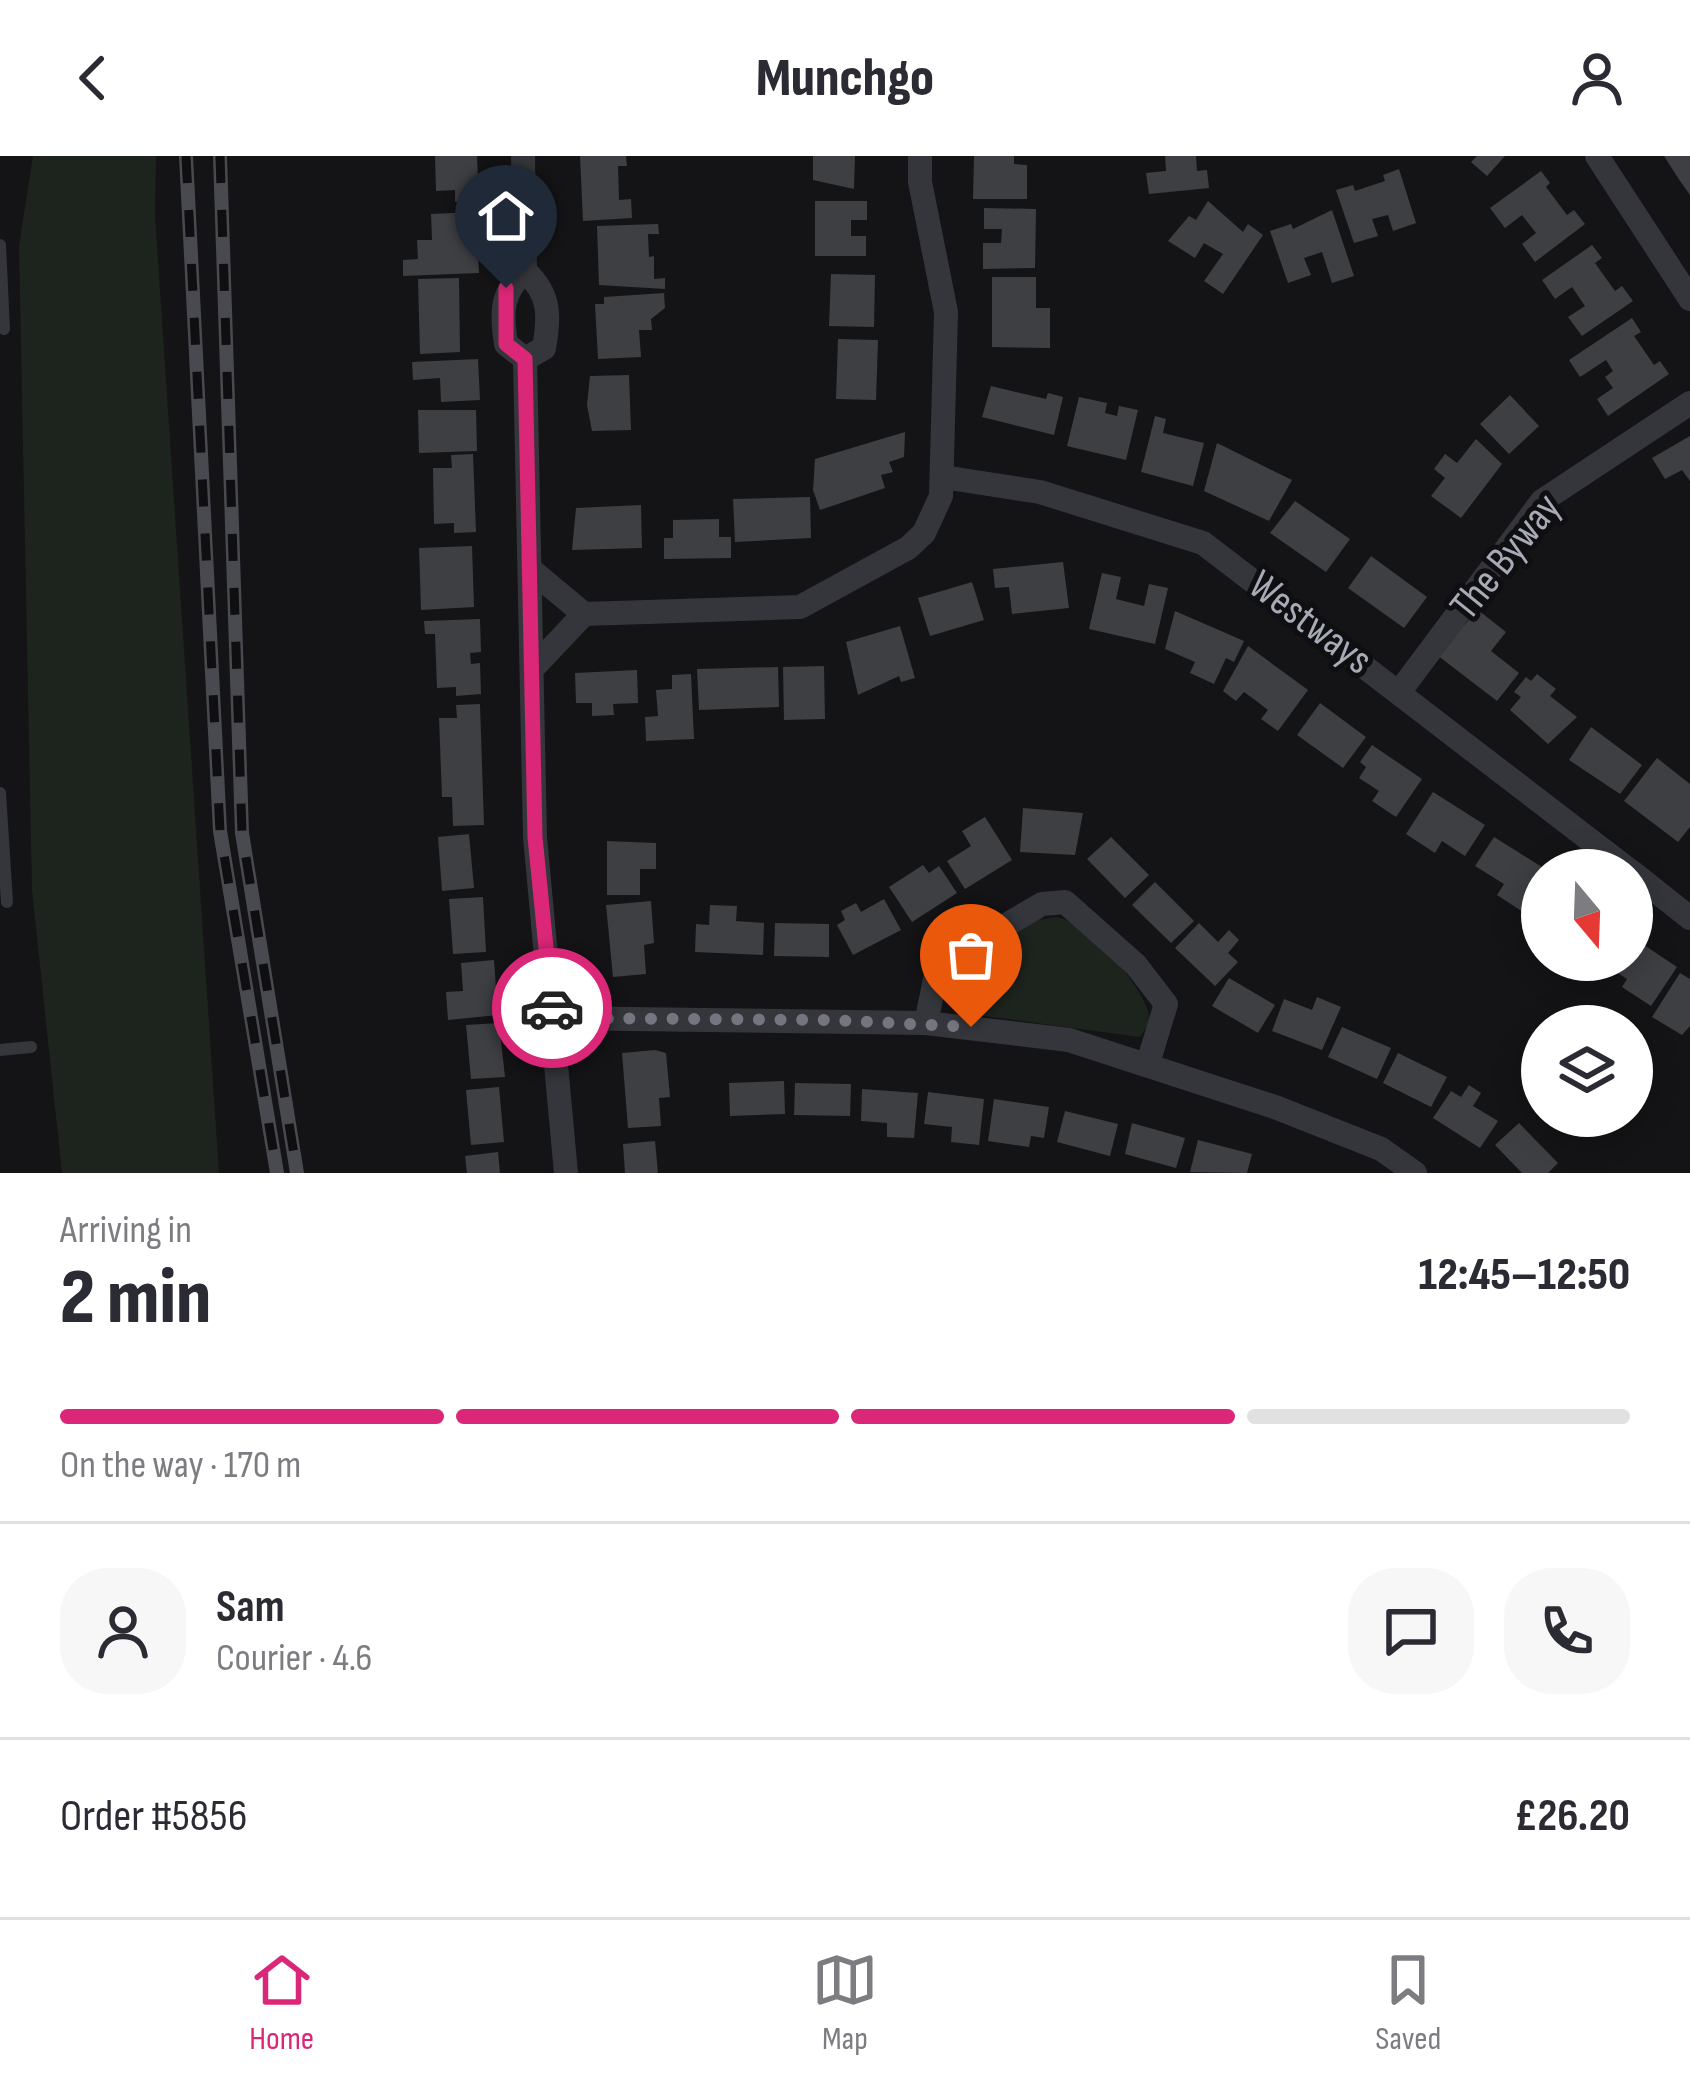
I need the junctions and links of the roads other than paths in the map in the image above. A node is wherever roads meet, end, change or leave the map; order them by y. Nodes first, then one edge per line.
1 (523, 156) edge
2 (920, 156) edge
3 (1598, 156) edge
4 (0, 245) edge
5 (525, 271) junction
6 (1690, 299) edge
7 (4, 329) dead end
8 (525, 359) junction
9 (1690, 403) edge
10 (943, 477) junction
11 (530, 569) junction
12 (584, 614) junction
13 (533, 668) junction
14 (1400, 691) junction
15 (0, 793) edge
16 (1, 836) edge
17 (1602, 849) edge
18 (1653, 889) edge
19 (7, 902) dead end
20 (1690, 918) edge
21 (553, 1018) junction
22 (926, 1023) junction
23 (31, 1047) dead end
24 (0, 1050) edge
25 (1148, 1063) junction
26 (566, 1173) edge
27 (1415, 1173) edge

1 - 5 street
2 - 10 street
3 - 6 street
4 - 7 lane
5 - 8 street
5 - 8 street
8 - 11 street
9 - 14 street, The Byway
10 - 12 street
10 - 14 street, Westways
11 - 12 street
11 - 13 street
12 - 13 street
13 - 21 street
14 - 17 street, Westways
15 - 16 lane
16 - 19 lane
18 - 20 street, Westways
21 - 22 street
21 - 26 street
22 - 25 street
22 - 25 street
23 - 24 lane
25 - 27 street

